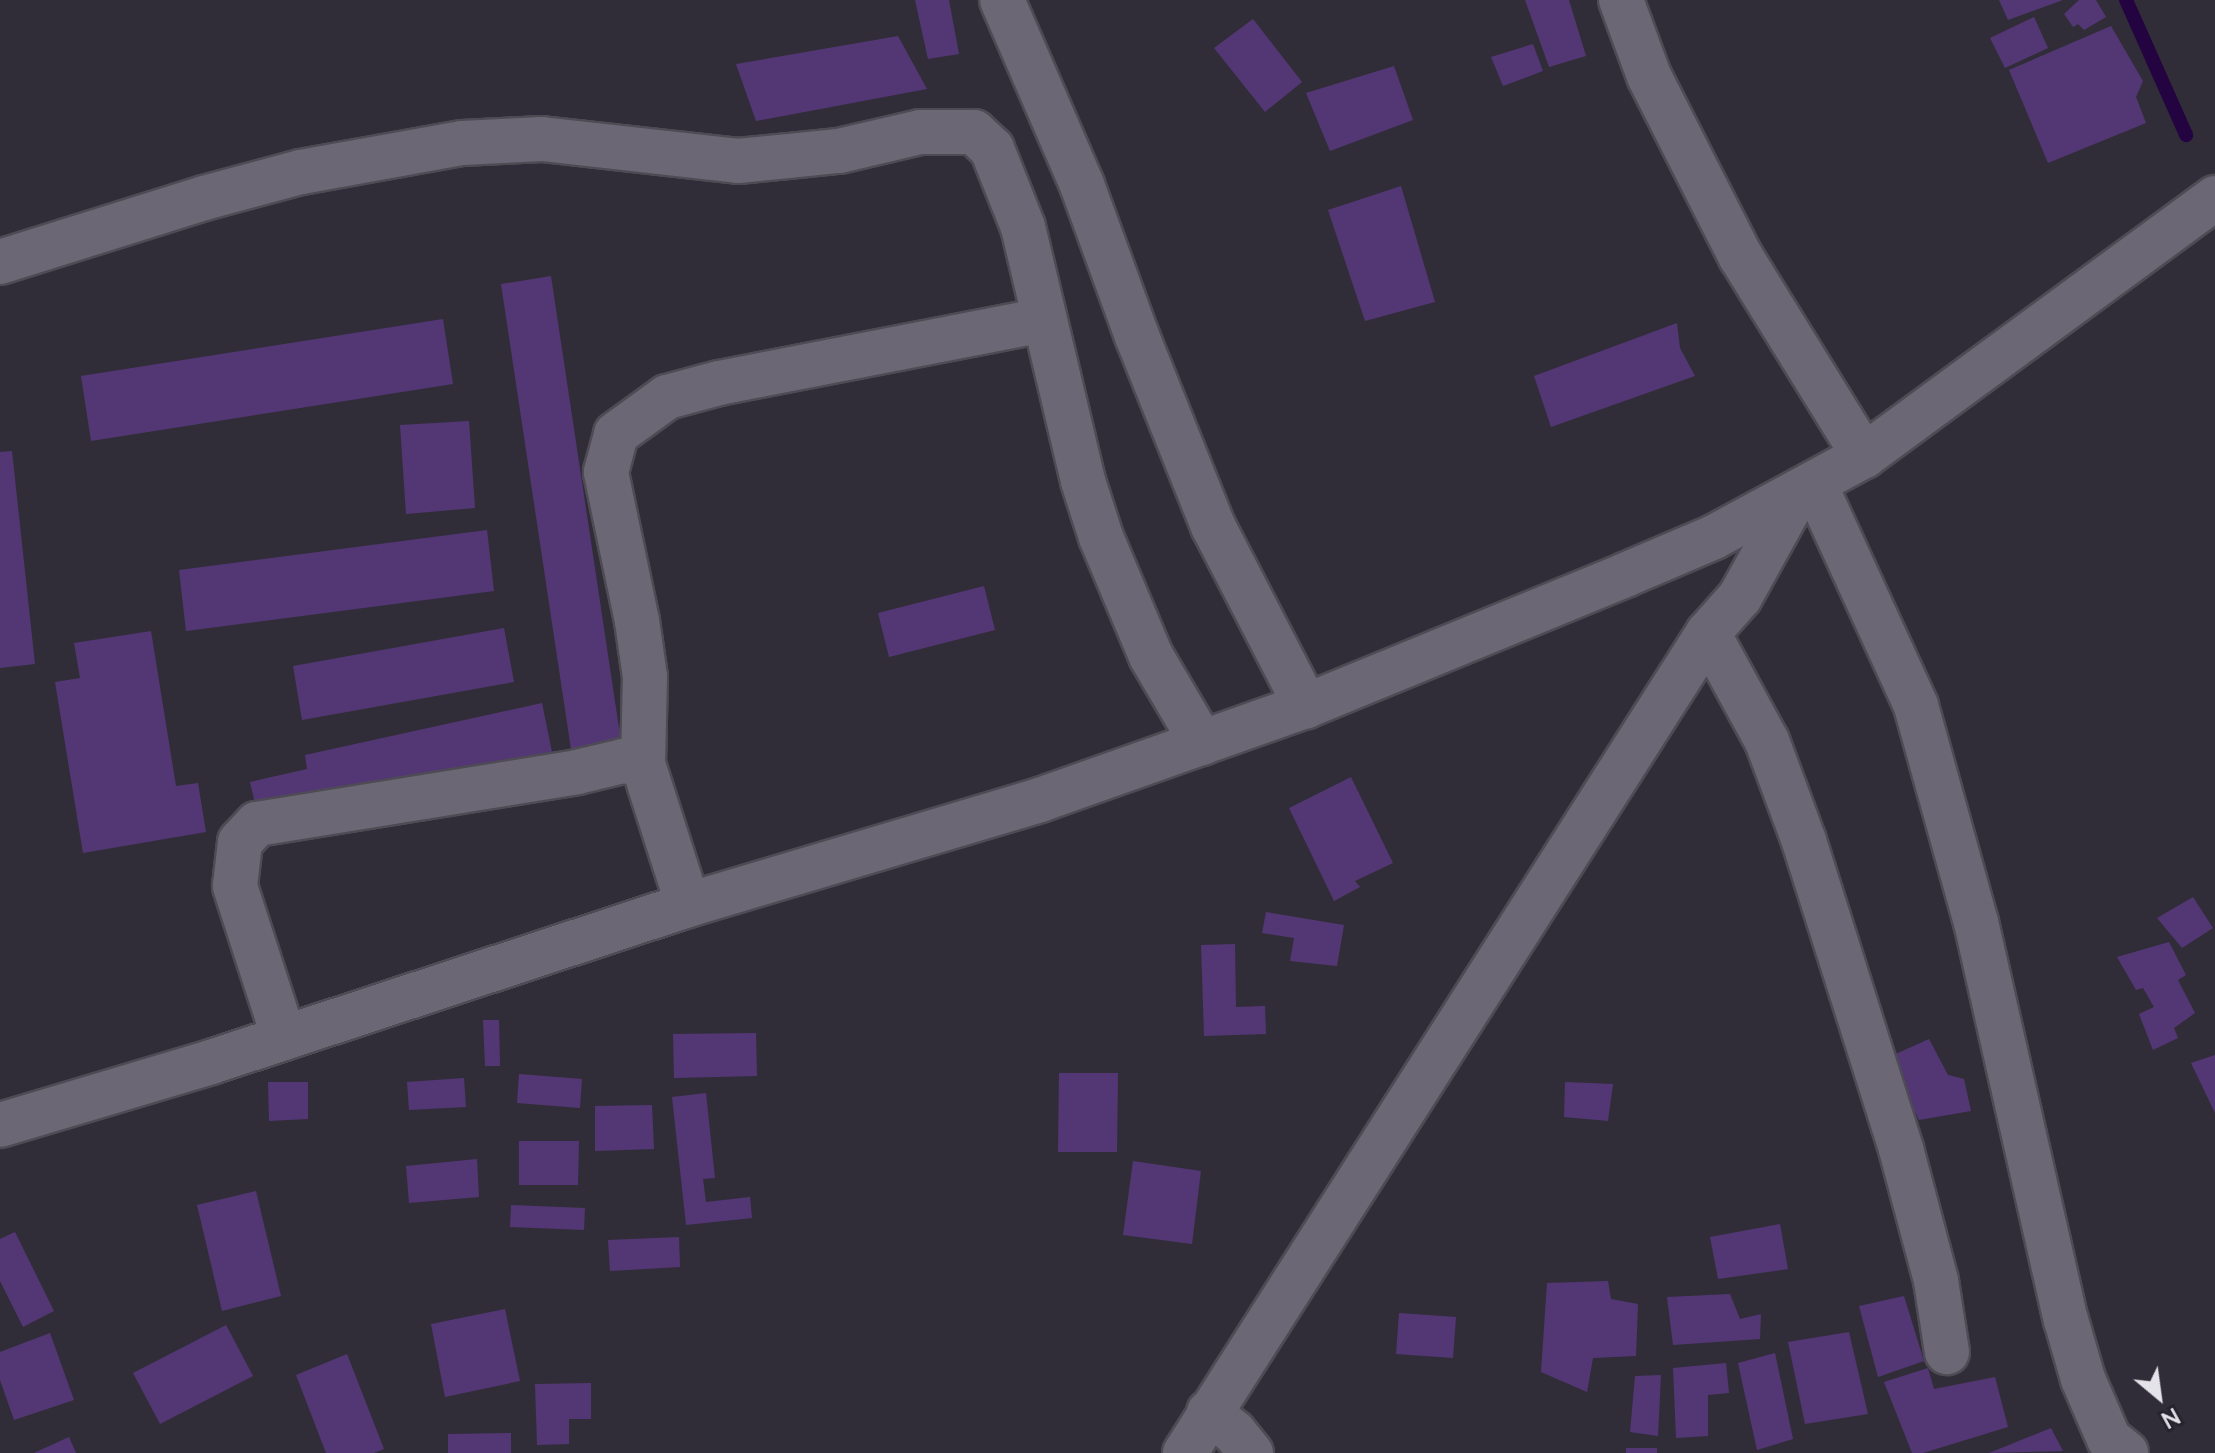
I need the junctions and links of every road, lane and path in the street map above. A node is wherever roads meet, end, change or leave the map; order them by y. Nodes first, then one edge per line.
1 (1002, 0) edge
2 (1621, 0) edge
3 (2215, 198) edge
4 (0, 262) edge
5 (1044, 320) junction
6 (1864, 456) junction
7 (1806, 490) junction
8 (1708, 633) junction
9 (1306, 706) junction
10 (1202, 743) junction
11 (643, 764) junction
12 (688, 905) junction
13 (284, 1038) junction
14 (0, 1125) edge
15 (1947, 1352) dead end
16 (1209, 1412) junction
17 (1185, 1453) edge
18 (1251, 1453) edge
19 (2126, 1453) edge

1 - 9 street
2 - 6 street
3 - 6 street
4 - 5 street
5 - 10 street
5 - 11 street
6 - 7 street
7 - 8 street
7 - 9 street
7 - 19 street
8 - 15 street
8 - 16 street
9 - 10 street
10 - 12 street
11 - 12 street
11 - 13 street
12 - 13 street
13 - 14 street
16 - 17 street
16 - 18 street

